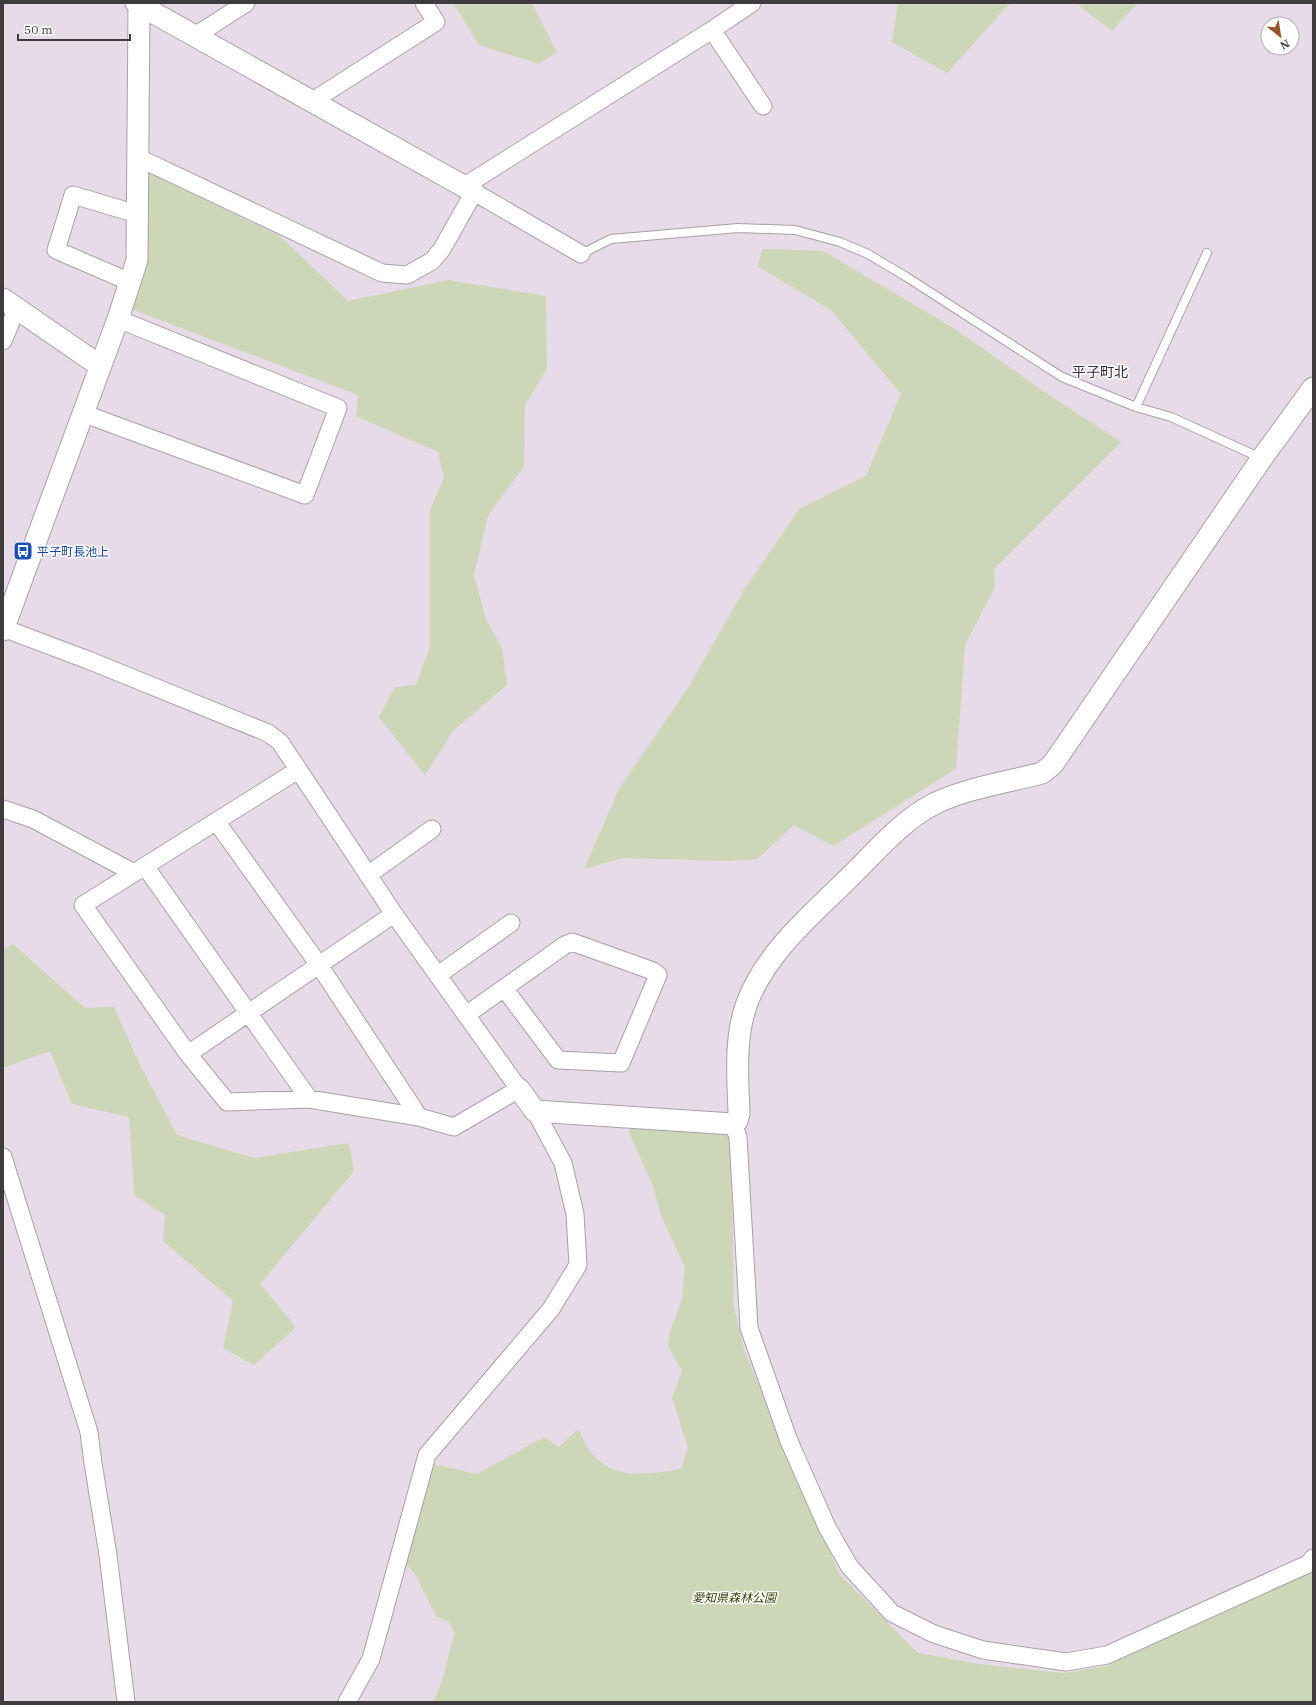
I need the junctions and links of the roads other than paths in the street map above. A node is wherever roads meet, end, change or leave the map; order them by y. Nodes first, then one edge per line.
1 (246, 3) edge
2 (424, 3) edge
3 (752, 3) edge
4 (138, 4) edge
5 (712, 30) junction
6 (195, 36) junction
7 (311, 102) junction
8 (763, 106) dead end
9 (137, 157) junction
10 (469, 190) junction
11 (137, 214) junction
12 (1207, 253) dead end
13 (581, 254) joint
14 (130, 282) junction
15 (10, 303) edge
16 (118, 319) junction
17 (3, 341) edge
18 (100, 366) junction
19 (1313, 388) edge
20 (1136, 407) junction
21 (82, 413) junction
22 (1262, 458) junction
23 (3, 628) edge
24 (298, 770) junction
25 (3, 809) edge
26 (216, 821) junction
27 (432, 829) dead end
28 (139, 869) junction
29 (368, 875) junction
30 (394, 914) junction
31 (511, 924) dead end
32 (319, 966) junction
33 (438, 975) junction
34 (504, 988) junction
35 (248, 1014) junction
36 (466, 1015) junction
37 (188, 1054) junction
38 (519, 1089) junction
39 (309, 1099) junction
40 (535, 1111) junction
41 (419, 1117) junction
42 (733, 1124) junction
43 (3, 1157) edge
44 (1313, 1558) edge
45 (126, 1702) edge
46 (347, 1702) edge

1 - 6 street
2 - 7 street
3 - 5 street
4 - 6 street
4 - 9 street
5 - 8 street
5 - 10 street
6 - 7 street
7 - 10 street
9 - 10 street
9 - 11 street
10 - 13 street
11 - 14 street
11 - 14 street
12 - 20 lane
13 - 20 lane
14 - 16 street
15 - 17 street
15 - 18 street
16 - 18 street
16 - 21 street
18 - 21 street
19 - 22 street
20 - 22 lane
21 - 23 street
22 - 42 street
23 - 24 street
24 - 26 street
24 - 29 street
25 - 28 street
26 - 28 street
26 - 32 street
27 - 29 street
28 - 35 street
28 - 37 street
29 - 30 street
30 - 32 street
30 - 33 street
31 - 33 street
32 - 35 street
32 - 41 street
33 - 36 street
34 - 34 street
34 - 36 street
35 - 37 street
35 - 39 street
36 - 38 street
37 - 39 street
38 - 40 street
38 - 41 street
39 - 41 street
40 - 42 street
40 - 46 street
42 - 44 street
43 - 45 street

